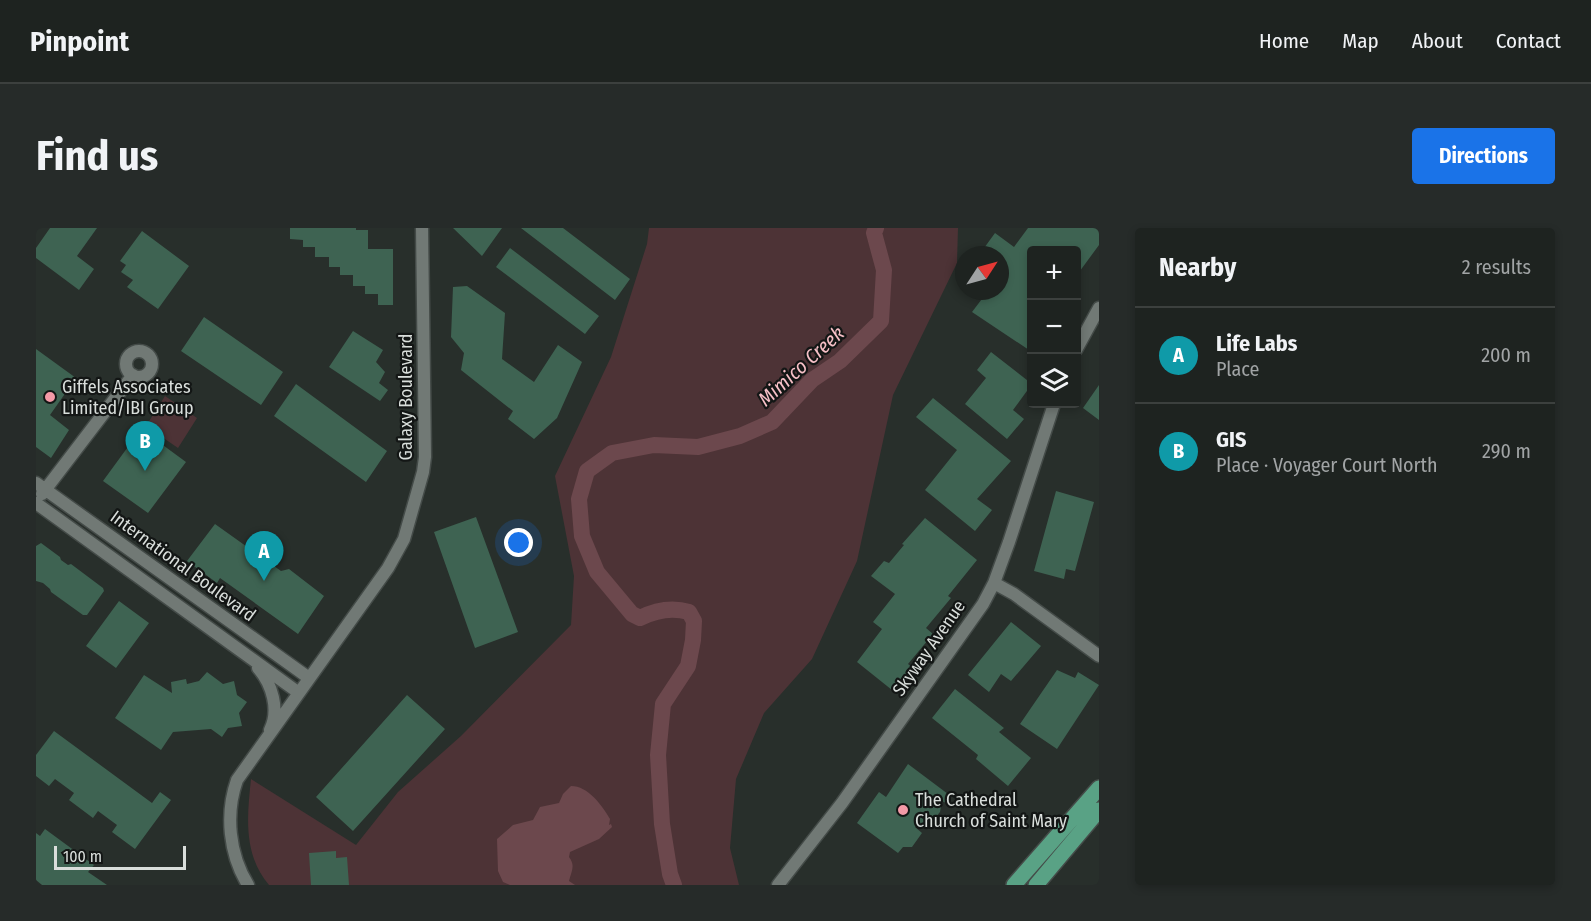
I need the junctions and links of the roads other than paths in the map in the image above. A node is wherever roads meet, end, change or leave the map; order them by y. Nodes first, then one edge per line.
1 (422, 228) edge
2 (1099, 308) edge
3 (1081, 342) edge
4 (133, 375) dead end
5 (1053, 408) edge
6 (41, 486) edge
7 (36, 503) edge
8 (994, 583) junction
9 (1099, 656) edge
10 (254, 662) junction
11 (309, 678) junction
12 (298, 693) junction
13 (266, 739) junction
14 (1099, 788) edge
15 (1099, 810) edge
16 (248, 885) edge
17 (778, 885) edge
18 (1014, 885) edge
19 (1036, 885) edge

1 - 11 street, Galaxy Boulevard
2 - 3 street
4 - 6 street
5 - 8 street, Skyway Avenue
6 - 7 street
6 - 11 street, International Boulevard
7 - 10 street, International Boulevard
8 - 9 street
8 - 17 street, Skyway Avenue
10 - 12 street, International Boulevard
10 - 13 street
11 - 12 street
12 - 13 street
13 - 16 street
14 - 18 main road
15 - 19 main road

